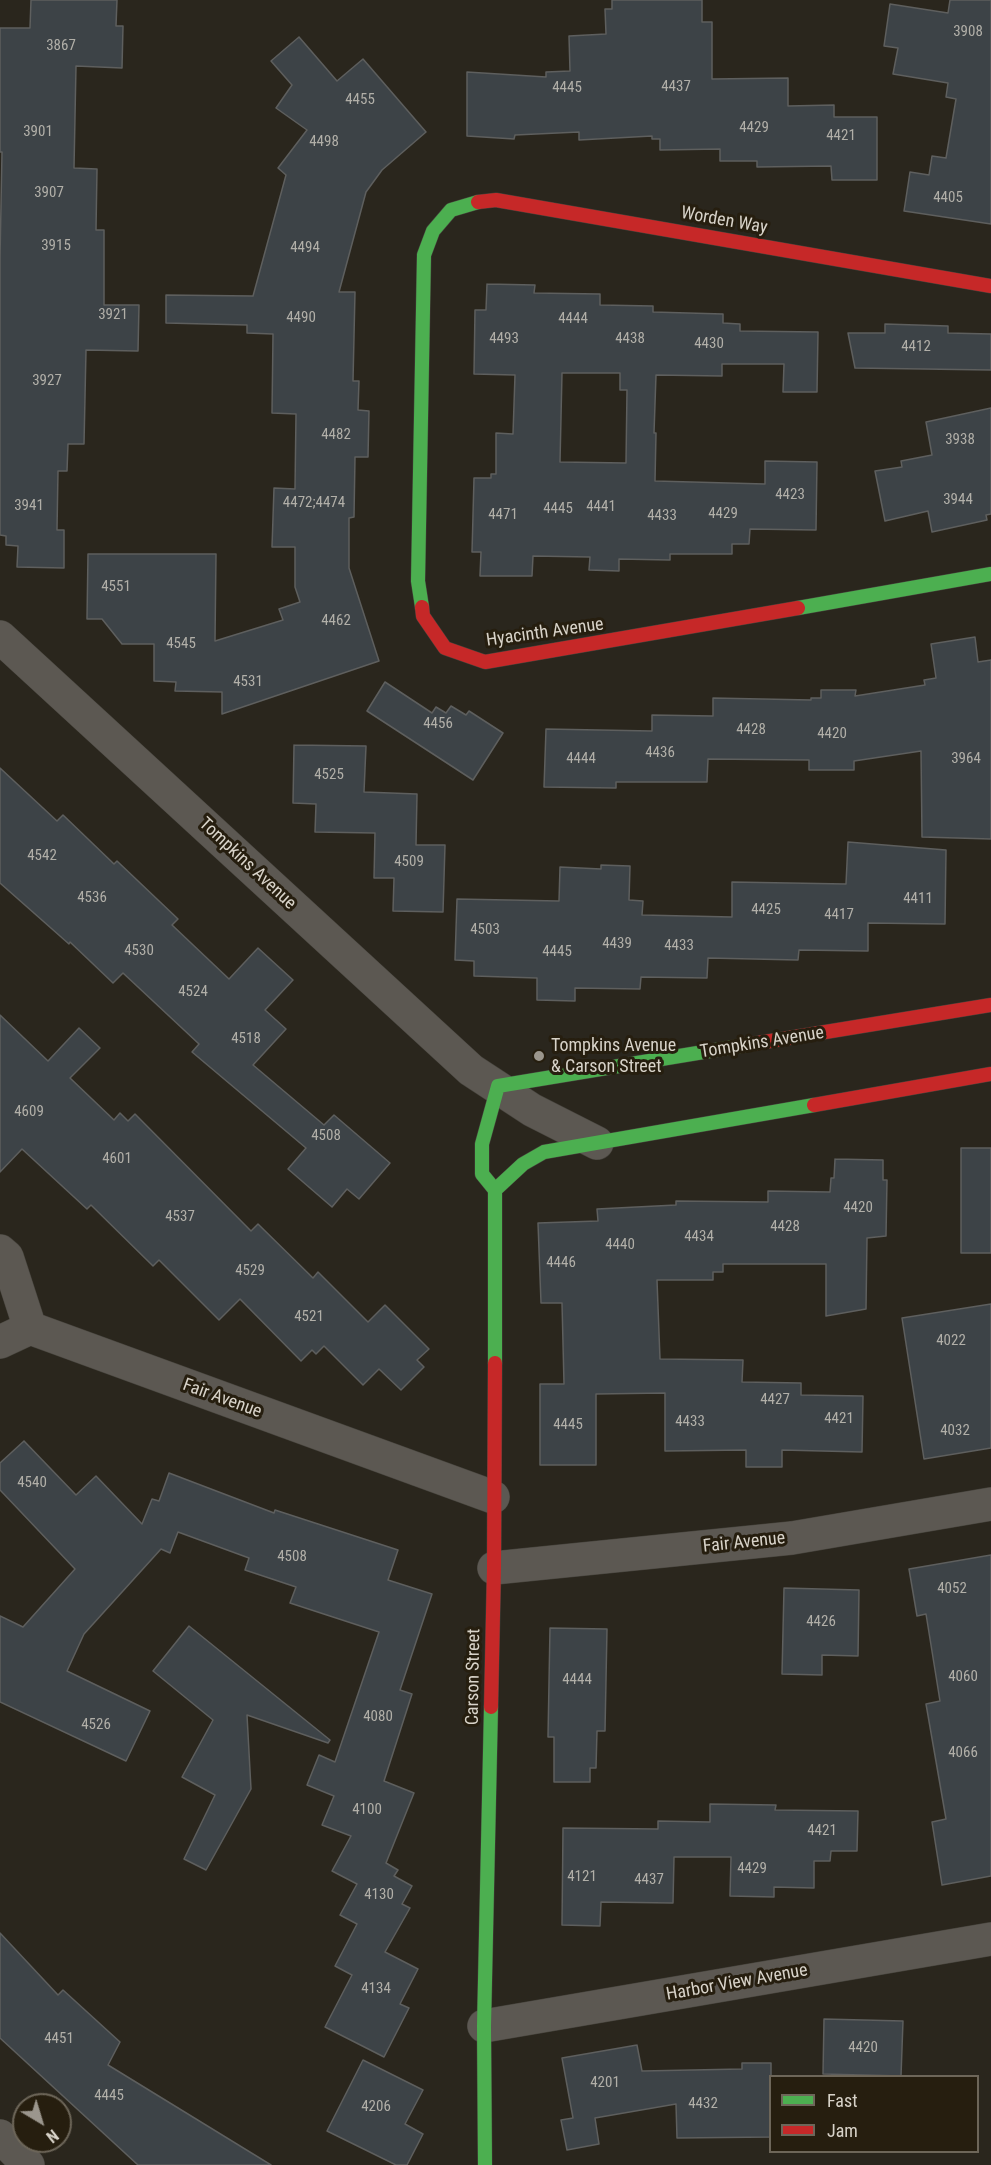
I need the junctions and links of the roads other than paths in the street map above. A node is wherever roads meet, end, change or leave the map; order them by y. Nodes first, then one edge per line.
1 (451, 210) joint
2 (991, 286) edge
3 (991, 574) edge
4 (0, 637) edge
5 (991, 1005) edge
6 (991, 1074) edge
7 (498, 1086) junction
8 (597, 1143) junction
9 (495, 1190) junction
10 (0, 1251) edge
11 (30, 1328) junction
12 (0, 1342) edge
13 (494, 1497) junction
14 (991, 1504) edge
15 (494, 1568) junction
16 (991, 1939) edge
17 (484, 2026) junction
18 (0, 2136) edge
19 (28, 2165) edge
20 (485, 2165) edge

1 - 2 street, Worden Way
1 - 3 street, Hyacinth Avenue
4 - 7 street, Tompkins Avenue
5 - 7 street, Tompkins Avenue
6 - 8 street
7 - 8 street, Tompkins Avenue
7 - 9 street
8 - 9 street
9 - 13 street, Carson Street
10 - 11 street
11 - 12 street
11 - 13 street, Fair Avenue
13 - 15 street, Carson Street
14 - 15 street, Fair Avenue
15 - 17 street, Carson Street
16 - 17 street, Harbor View Avenue
17 - 20 street, Carson Street
18 - 19 street

